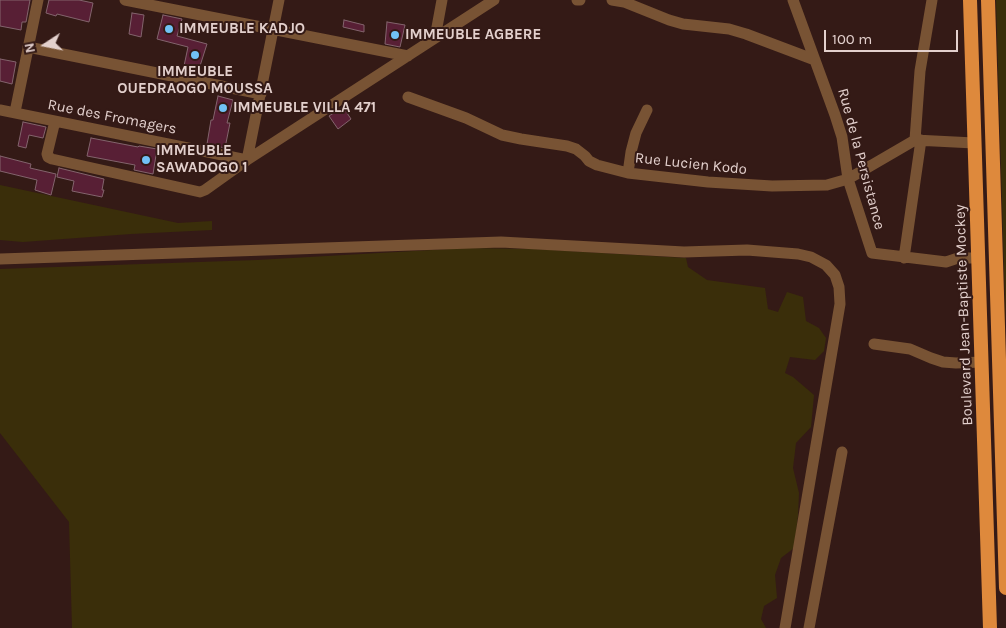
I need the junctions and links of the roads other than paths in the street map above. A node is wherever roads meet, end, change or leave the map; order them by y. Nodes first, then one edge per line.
1 (38, 0) edge
2 (125, 0) edge
3 (279, 0) edge
4 (442, 0) edge
5 (494, 0) edge
6 (612, 0) edge
7 (792, 0) edge
8 (932, 0) edge
9 (970, 0) edge
10 (988, 0) edge
11 (273, 29) junction
12 (435, 38) junction
13 (28, 47) junction
14 (408, 56) junction
15 (815, 60) junction
16 (261, 94) junction
17 (408, 96) dead end
18 (0, 110) edge
19 (647, 110) dead end
20 (15, 112) junction
21 (55, 121) junction
22 (918, 140) junction
23 (974, 144) junction
24 (248, 160) junction
25 (628, 173) junction
26 (848, 179) junction
27 (904, 258) junction
28 (979, 258) junction
29 (0, 259) edge
30 (874, 344) dead end
31 (982, 362) junction
32 (842, 452) dead end
33 (1006, 588) edge
34 (785, 628) edge
35 (809, 628) edge
36 (990, 628) edge

1 - 13 street
2 - 11 street
3 - 11 street
4 - 12 street
5 - 12 street
6 - 15 street
7 - 15 street, Rue de la Persistance
8 - 22 street
9 - 23 highway, Boulevard Jean-Baptiste Mockey
10 - 33 highway
11 - 14 street
11 - 16 street
12 - 14 street
13 - 16 street
13 - 20 street
14 - 24 street
15 - 26 street, Rue de la Persistance
16 - 24 street
17 - 25 street, Rue Lucien Kodo
18 - 20 street, Rue des Fromagers
19 - 25 street
20 - 21 street, Rue des Fromagers
21 - 24 street, Rue des Fromagers
21 - 24 street
22 - 23 street
22 - 26 street, Rue Lucien Kodo
22 - 27 street
23 - 28 highway, Boulevard Jean-Baptiste Mockey
25 - 26 street, Rue Lucien Kodo
26 - 27 street, Rue de la Persistance
27 - 28 street, Rue de la Persistance
28 - 31 highway, Boulevard Jean-Baptiste Mockey
29 - 34 street
30 - 31 street
31 - 36 highway, Boulevard Jean-Baptiste Mockey
32 - 35 street

